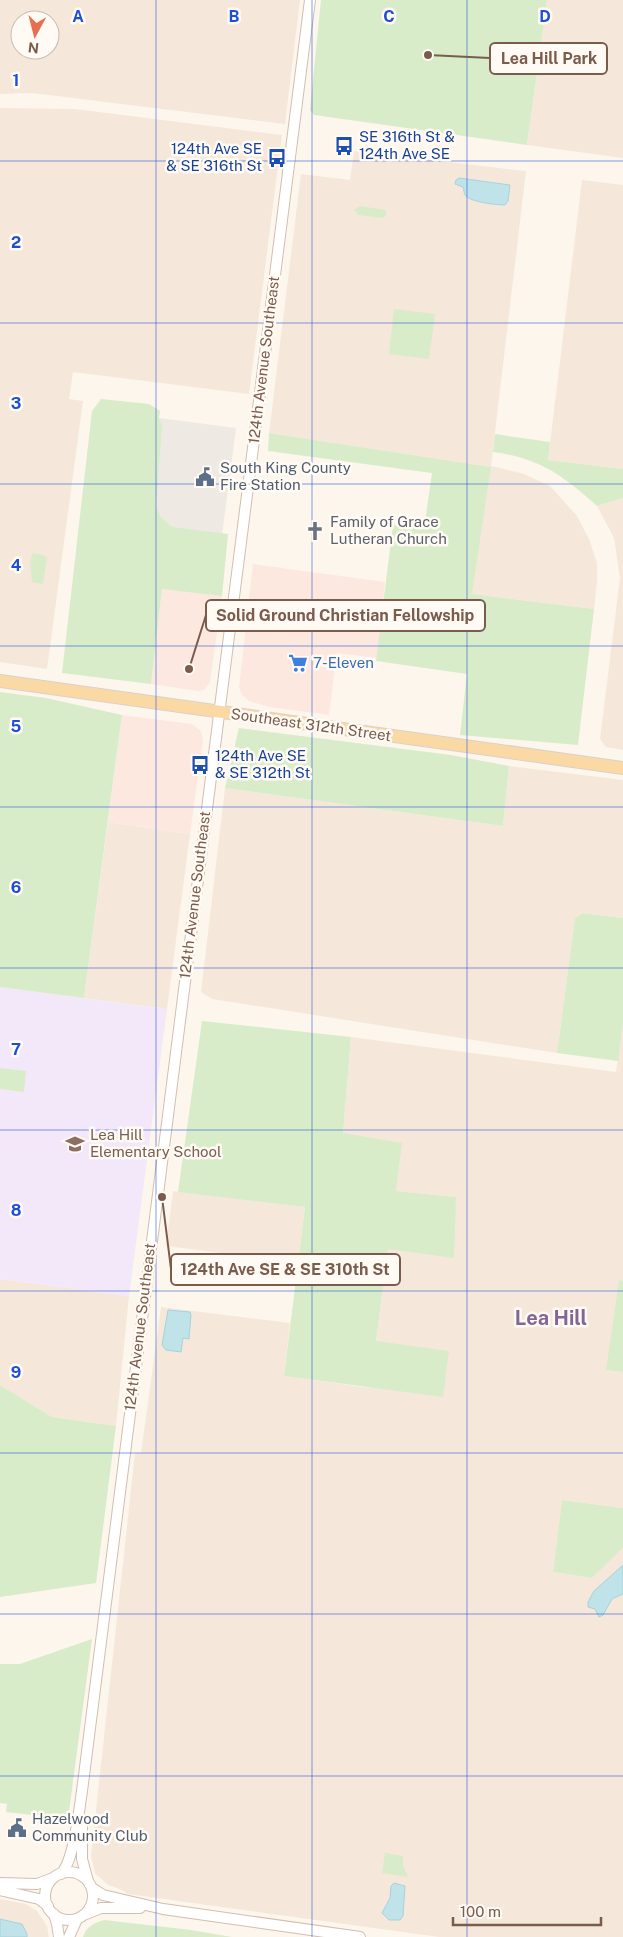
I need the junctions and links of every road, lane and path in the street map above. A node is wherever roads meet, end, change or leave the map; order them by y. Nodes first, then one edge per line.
1 (310, 0) edge
2 (0, 681) edge
3 (218, 711) junction
4 (623, 768) edge
5 (82, 1791) junction
6 (57, 1876) junction
7 (0, 1883) edge
8 (90, 1884) junction
9 (0, 1890) edge
10 (164, 1909) junction
11 (51, 1911) junction
12 (80, 1917) junction
13 (59, 1937) edge
14 (69, 1937) edge
15 (360, 1937) edge

1 - 3 street, 124th Avenue Southeast
2 - 3 main road, Southeast 312th Street
3 - 4 main road, Southeast 312th Street
3 - 5 street, 124th Avenue Southeast
5 - 6 street, 124th Avenue Southeast
5 - 8 street, 124th Avenue Southeast
6 - 7 street
6 - 8 street
6 - 11 street
8 - 10 street
8 - 12 street
9 - 11 street
10 - 12 street
10 - 15 street
11 - 12 street
11 - 13 street
12 - 14 street

